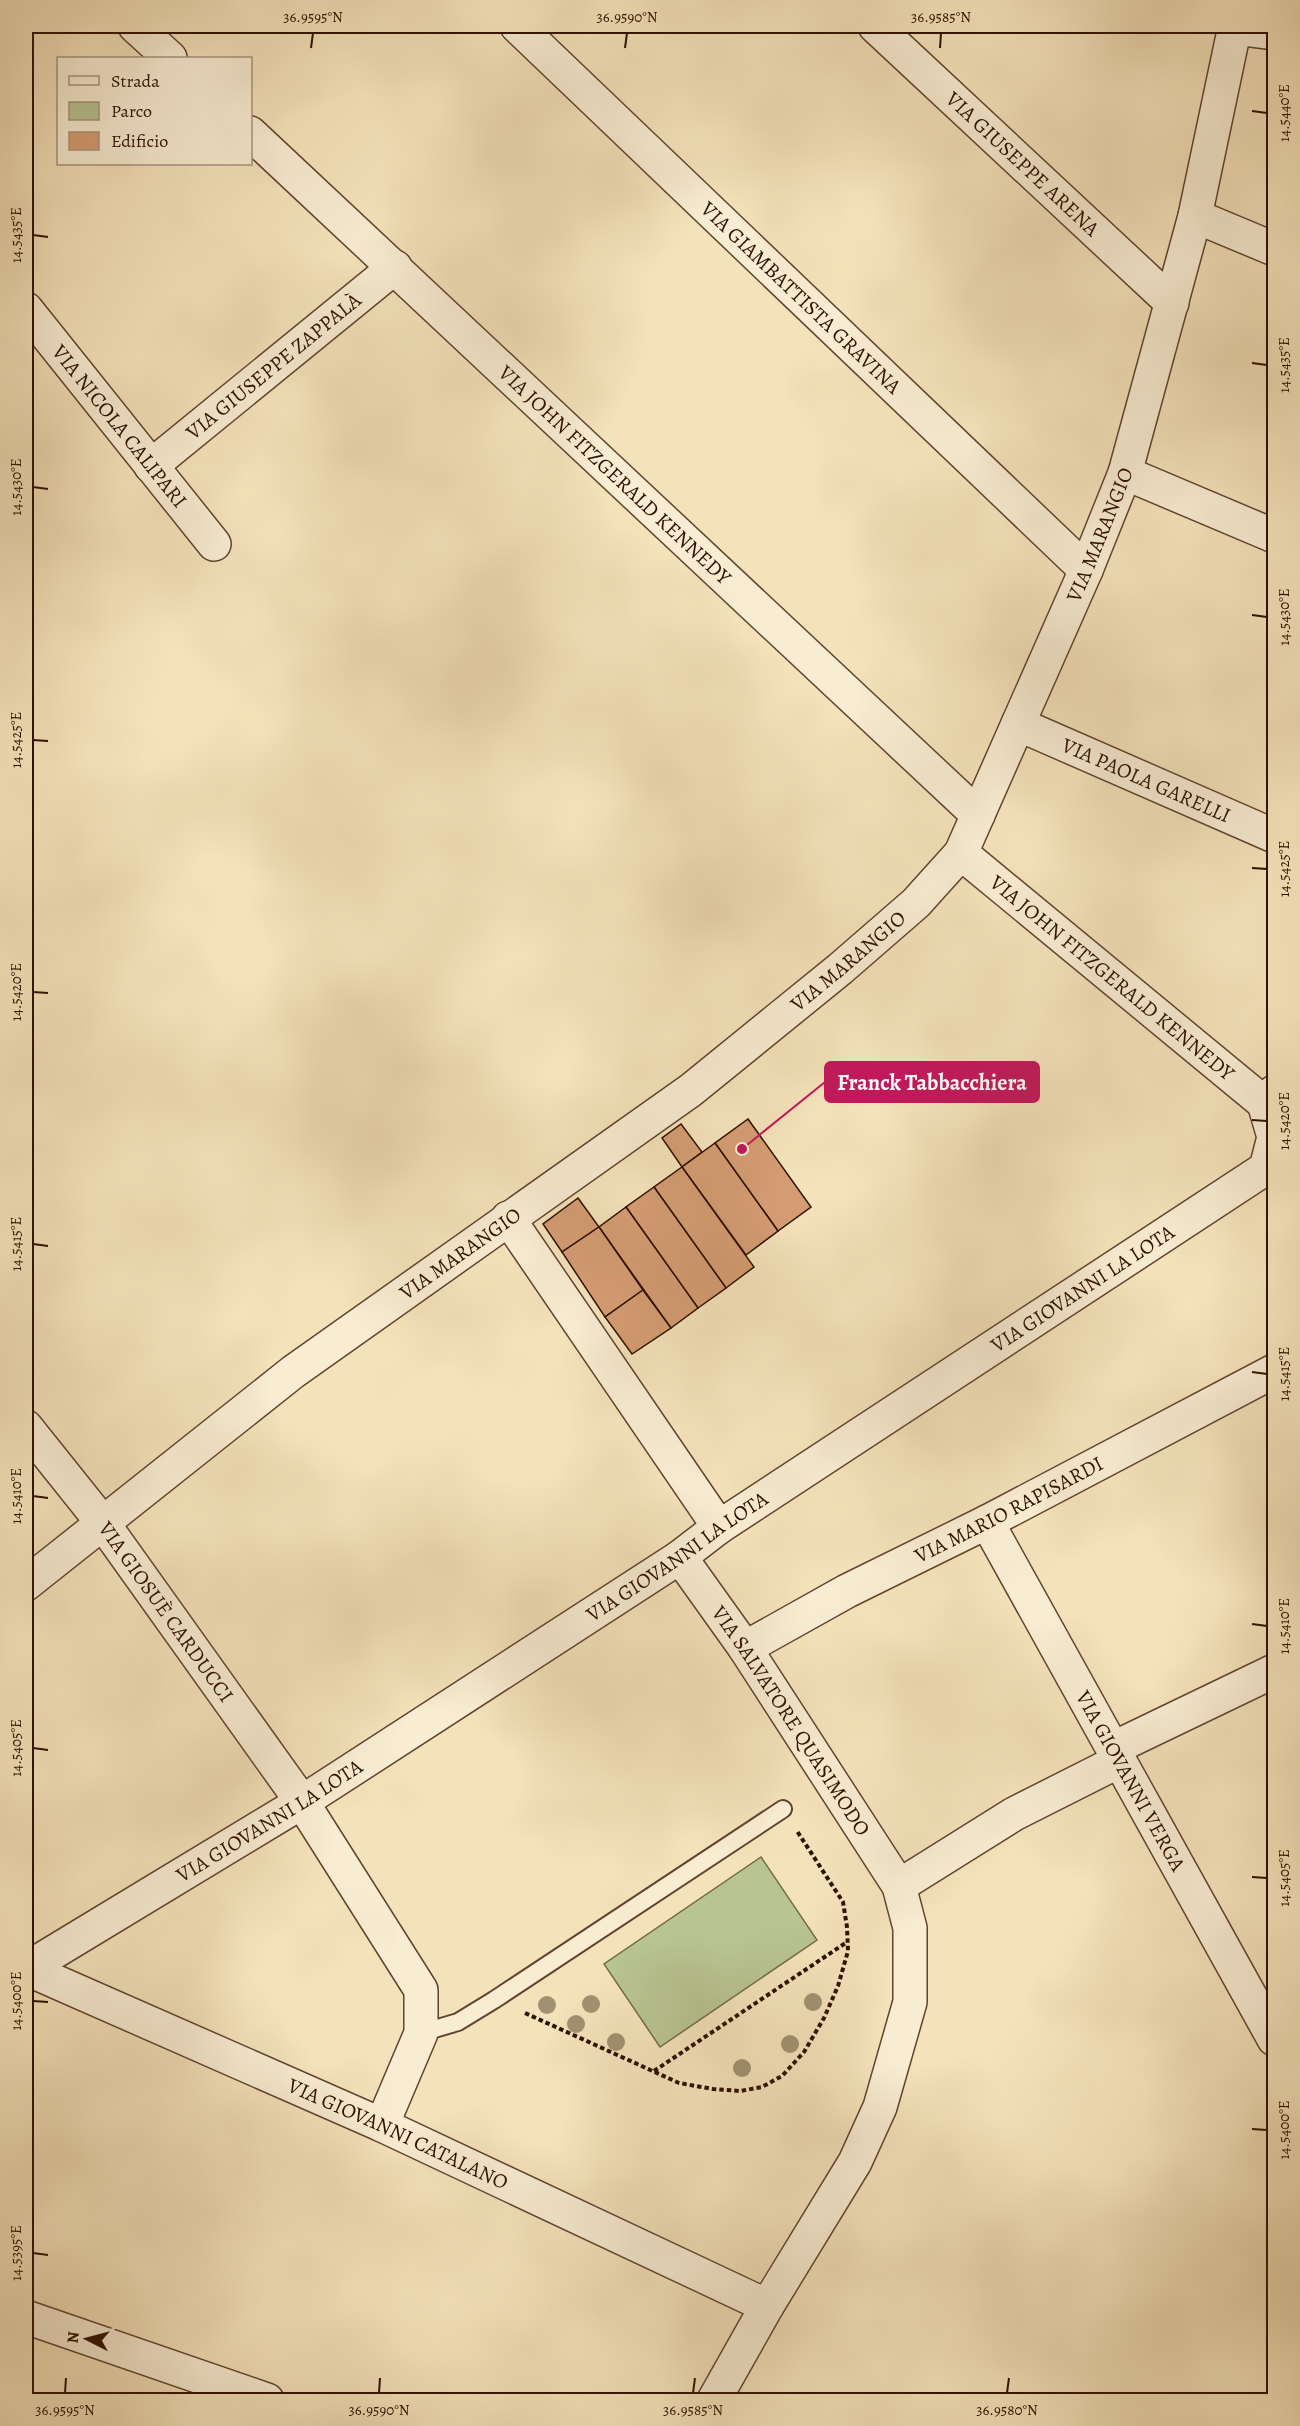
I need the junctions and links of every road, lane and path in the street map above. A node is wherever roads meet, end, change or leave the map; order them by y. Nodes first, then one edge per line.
1 (135, 26) edge
2 (517, 26) edge
3 (875, 26) edge
4 (1234, 27) edge
5 (1275, 33) edge
6 (169, 57) edge
7 (252, 135) edge
8 (1195, 216) junction
9 (1275, 249) edge
10 (395, 267) junction
11 (1172, 303) junction
12 (26, 309) edge
13 (151, 466) junction
14 (1125, 473) junction
15 (1275, 536) edge
16 (214, 544) dead end
17 (1086, 570) junction
18 (1018, 724) junction
19 (978, 815) junction
20 (1275, 836) edge
21 (961, 853) junction
22 (1269, 1098) edge
23 (508, 1218) junction
24 (1275, 1371) edge
25 (26, 1428) edge
26 (102, 1522) junction
27 (987, 1522) junction
28 (719, 1527) junction
29 (680, 1557) junction
30 (26, 1584) edge
31 (745, 1648) junction
32 (1275, 1671) edge
33 (1116, 1755) junction
34 (302, 1803) junction
35 (783, 1809) joint
36 (898, 1886) junction
37 (847, 1942) junction
38 (26, 1969) edge
39 (494, 2000) junction
40 (421, 2033) junction
41 (1275, 2039) edge
42 (653, 2072) junction
43 (382, 2125) junction
44 (767, 2306) junction
45 (26, 2316) edge
46 (267, 2400) edge
47 (714, 2400) edge

1 - 6 street
2 - 17 street, VIA GIAMBATTISTA GRAVINA
3 - 11 street, VIA GIUSEPPE ARENA
4 - 5 street
4 - 8 street, VIA MARANGIO
7 - 10 street, VIA JOHN FITZGERALD KENNEDY
8 - 9 street
8 - 11 street, VIA MARANGIO
10 - 13 street, VIA GIUSEPPE ZAPPALÀ
10 - 19 street, VIA JOHN FITZGERALD KENNEDY
11 - 14 street, VIA MARANGIO
12 - 13 street, VIA NICOLA CALIPARI
13 - 16 street, VIA NICOLA CALIPARI
14 - 15 street
14 - 17 street, VIA MARANGIO
17 - 18 street, VIA MARANGIO
18 - 19 street, VIA MARANGIO
18 - 20 street, VIA PAOLA GARELLI
19 - 21 street, VIA MARANGIO
21 - 22 street, VIA JOHN FITZGERALD KENNEDY
21 - 23 street, VIA MARANGIO
22 - 28 street, VIA GIOVANNI LA LOTA
23 - 26 street, VIA MARANGIO
23 - 28 street
24 - 27 street, VIA MARIO RAPISARDI
25 - 26 street, VIA GIOSUÈ CARDUCCI
26 - 30 street, VIA MARANGIO
26 - 34 street, VIA GIOSUÈ CARDUCCI
27 - 31 street, VIA MARIO RAPISARDI
27 - 33 street, VIA GIOVANNI VERGA
28 - 29 street, VIA GIOVANNI LA LOTA
29 - 31 street, VIA SALVATORE QUASIMODO
29 - 34 street, VIA GIOVANNI LA LOTA
31 - 36 street, VIA SALVATORE QUASIMODO
32 - 33 street
33 - 36 street
33 - 41 street, VIA GIOVANNI VERGA
34 - 38 street, VIA GIOVANNI LA LOTA
34 - 40 street, VIA GIOSUÈ CARDUCCI
35 - 37 path
35 - 39 lane
36 - 44 street, VIA SALVATORE QUASIMODO
37 - 42 path
37 - 42 path
38 - 43 street, VIA GIOVANNI CATALANO
39 - 40 lane
39 - 42 path
40 - 43 street
43 - 44 street, VIA GIOVANNI CATALANO
44 - 47 street, VIA SALVATORE QUASIMODO
45 - 46 street

